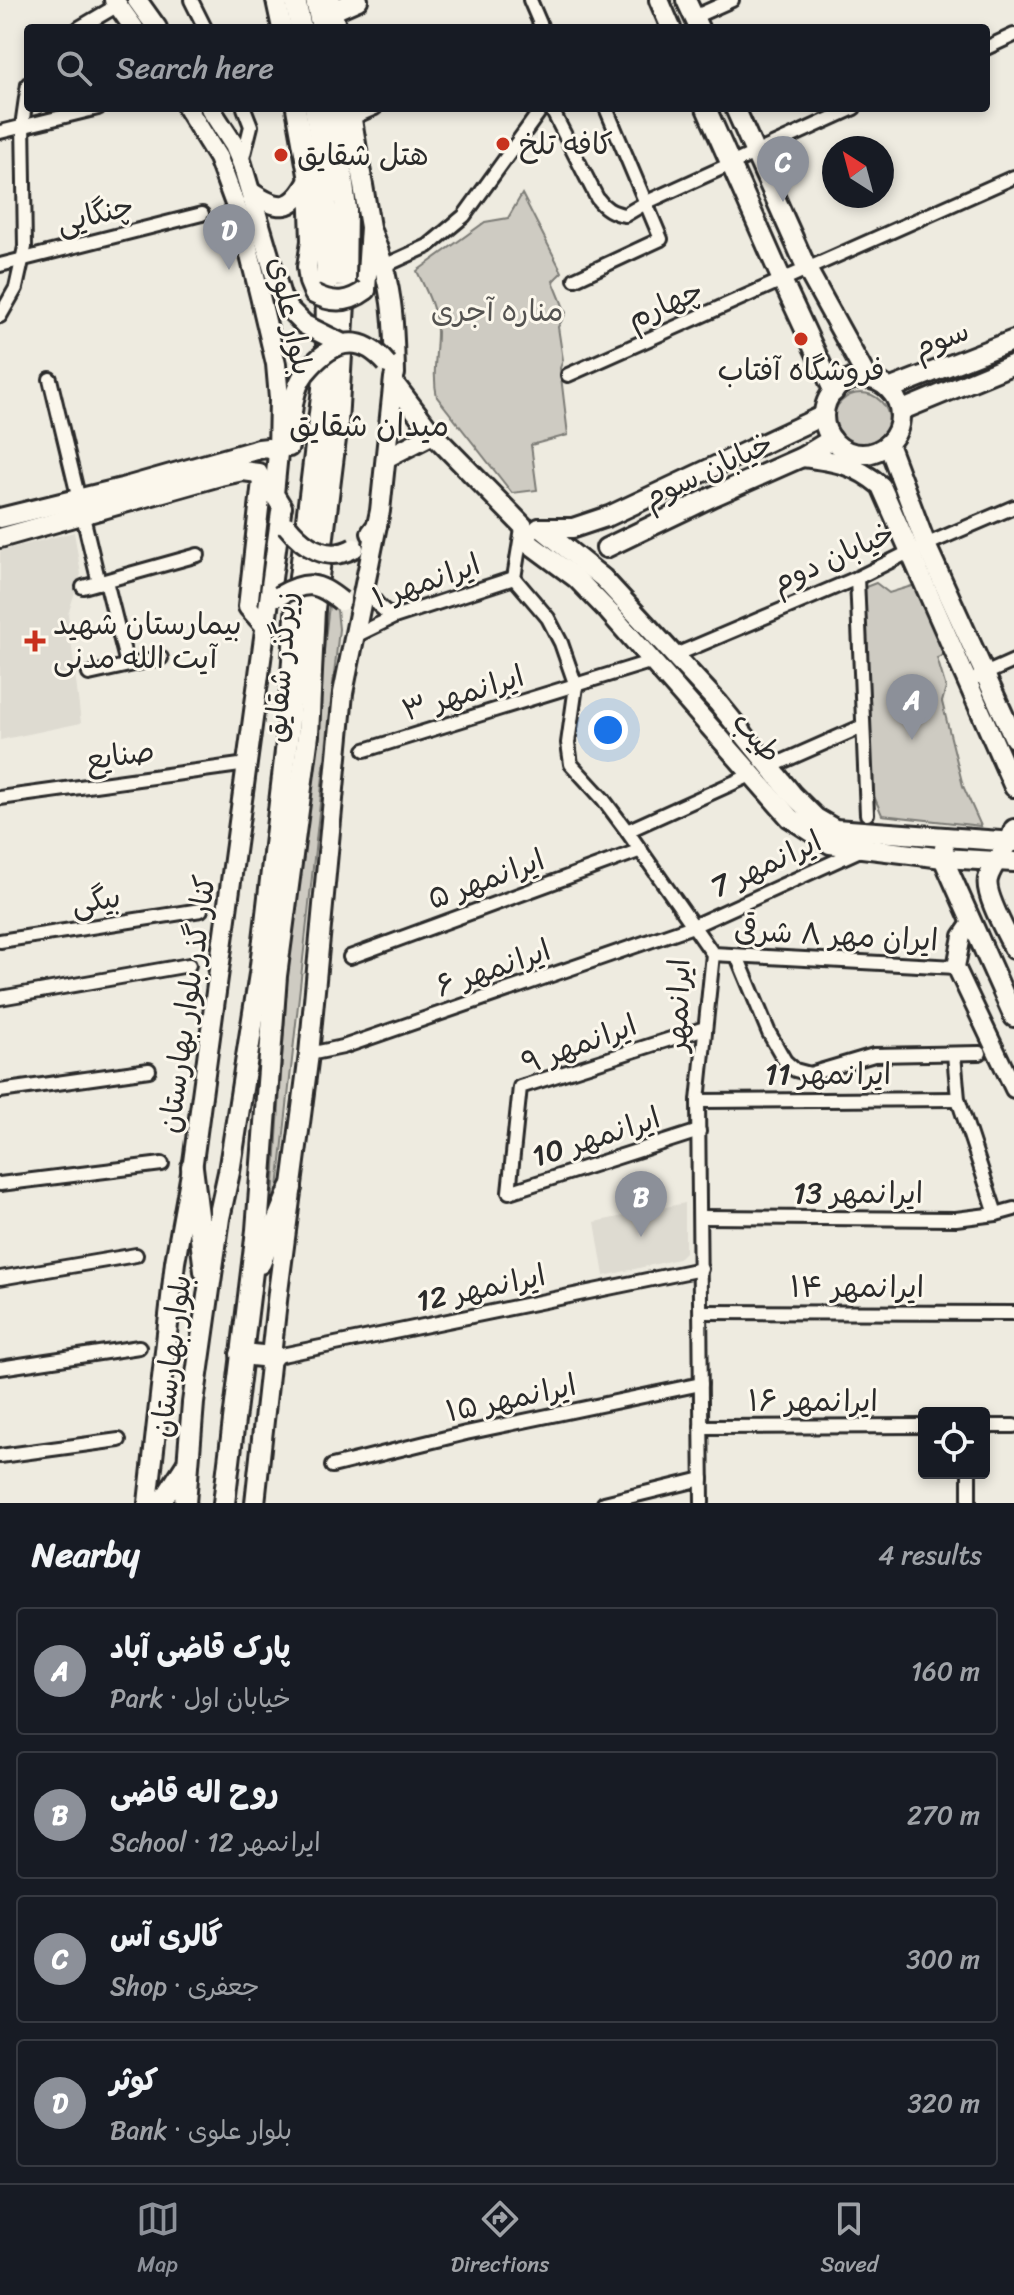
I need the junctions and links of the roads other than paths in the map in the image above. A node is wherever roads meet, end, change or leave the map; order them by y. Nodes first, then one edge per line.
1 (191, 0) edge
2 (276, 0) edge
3 (295, 0) edge
4 (358, 0) edge
5 (530, 0) edge
6 (659, 0) edge
7 (732, 0) edge
8 (140, 1) edge
9 (116, 2) edge
10 (328, 13) edge
11 (693, 15) edge
12 (85, 24) edge
13 (131, 24) edge
14 (154, 24) edge
15 (203, 24) edge
16 (281, 24) edge
17 (300, 24) edge
18 (540, 24) edge
19 (669, 24) edge
20 (1014, 35) edge
21 (990, 46) edge
22 (25, 112) edge
23 (82, 112) edge
24 (189, 112) edge
25 (213, 112) edge
26 (246, 112) edge
27 (297, 112) edge
28 (316, 112) edge
29 (345, 112) edge
30 (345, 112) edge
31 (539, 112) edge
32 (553, 112) edge
33 (608, 112) edge
34 (708, 112) edge
35 (737, 112) edge
36 (845, 112) edge
37 (23, 127) junction
38 (0, 132) edge
39 (755, 153) junction
40 (242, 164) junction
41 (731, 164) junction
42 (1014, 177) edge
43 (309, 180) junction
44 (251, 192) junction
45 (647, 202) junction
46 (202, 214) dead end
47 (370, 227) junction
48 (22, 259) junction
49 (0, 265) edge
50 (384, 266) junction
51 (807, 269) junction
52 (575, 279) dead end
53 (782, 280) junction
54 (321, 297) junction
55 (0, 316) edge
56 (1013, 343) edge
57 (343, 344) junction
58 (1014, 364) edge
59 (392, 374) junction
60 (568, 375) dead end
61 (867, 378) junction
62 (50, 379) dead end
63 (889, 389) junction
64 (834, 392) junction
65 (900, 411) junction
66 (824, 415) junction
67 (433, 434) junction
68 (832, 439) junction
69 (888, 444) junction
70 (278, 453) junction
71 (802, 457) junction
72 (386, 458) junction
73 (705, 473) junction
74 (714, 496) junction
75 (81, 507) junction
76 (1014, 507) edge
77 (283, 515) junction
78 (609, 516) junction
79 (0, 518) edge
80 (377, 525) junction
81 (532, 527) junction
82 (0, 538) edge
83 (606, 548) junction
84 (917, 548) junction
85 (198, 555) dead end
86 (514, 578) junction
87 (603, 578) junction
88 (857, 578) junction
89 (102, 582) junction
90 (365, 583) junction
91 (83, 587) dead end
92 (624, 599) junction
93 (609, 612) junction
94 (394, 617) junction
95 (266, 627) junction
96 (353, 643) junction
97 (673, 656) junction
98 (161, 658) dead end
99 (653, 661) junction
100 (1014, 661) edge
101 (127, 664) junction
102 (89, 674) dead end
103 (976, 678) junction
104 (576, 686) junction
105 (863, 726) junction
106 (1014, 738) edge
107 (365, 750) dead end
108 (247, 764) junction
109 (761, 771) junction
110 (1014, 787) edge
111 (0, 798) edge
112 (867, 814) dead end
113 (627, 831) junction
114 (945, 837) junction
115 (1013, 837) edge
116 (861, 849) junction
117 (641, 850) junction
118 (943, 858) junction
119 (1006, 862) edge
120 (991, 898) junction
121 (201, 910) dead end
122 (968, 916) junction
123 (693, 926) junction
124 (0, 941) edge
125 (1014, 949) edge
126 (713, 954) junction
127 (737, 956) junction
128 (350, 957) dead end
129 (189, 965) dead end
130 (956, 967) junction
131 (0, 998) edge
132 (1014, 1017) edge
133 (705, 1028) junction
134 (988, 1052) junction
135 (309, 1054) junction
136 (954, 1054) junction
137 (149, 1070) dead end
138 (1014, 1089) edge
139 (0, 1091) edge
140 (958, 1099) junction
141 (698, 1101) junction
142 (699, 1131) junction
143 (162, 1164) dead end
144 (192, 1167) junction
145 (0, 1184) edge
146 (291, 1188) junction
147 (509, 1192) joint
148 (1014, 1209) edge
149 (996, 1214) junction
150 (700, 1217) junction
151 (219, 1218) joint
152 (136, 1255) dead end
153 (701, 1269) junction
154 (0, 1278) edge
155 (249, 1289) junction
156 (208, 1300) junction
157 (701, 1312) junction
158 (1014, 1313) edge
159 (139, 1347) dead end
160 (241, 1354) junction
161 (272, 1357) junction
162 (0, 1368) edge
163 (701, 1384) junction
164 (918, 1426) edge
165 (990, 1426) edge
166 (1014, 1426) edge
167 (701, 1427) junction
168 (119, 1440) dead end
169 (0, 1456) edge
170 (188, 1461) junction
171 (332, 1466) dead end
172 (702, 1479) junction
173 (969, 1479) edge
174 (148, 1503) edge
175 (161, 1503) edge
176 (185, 1503) edge
177 (224, 1503) edge
178 (255, 1503) edge
179 (604, 1503) edge
180 (702, 1503) edge
181 (969, 1503) edge

1 - 15 street
2 - 16 main road
3 - 17 main road
4 - 10 main road
5 - 18 street
6 - 19 main road
7 - 11 street
8 - 14 main road
9 - 12 street
9 - 13 main road
20 - 21 street
22 - 37 street
23 - 37 street
24 - 70 main road, بلوار علوی
25 - 40 main road, بلوار علوی
26 - 40 street
27 - 43 main road
28 - 54 main road, زیرگذر شقایق
29 - 47 main road
30 - 155 main road, زیرگذر شقایق
31 - 50 street
32 - 45 street
33 - 45 street
34 - 41 main road
35 - 39 main road
36 - 39 street
37 - 38 street
37 - 48 street
39 - 41 street
39 - 51 main road
40 - 44 main road, بلوار علوی
41 - 45 street
41 - 53 main road
42 - 51 street
43 - 44 main road
43 - 54 main road
44 - 57 main road, بلوار علوی, bridge
45 - 52 street
46 - 48 street, چنگایی
47 - 50 main road
47 - 54 main road, bridge
48 - 49 street, چنگایی
48 - 55 street
50 - 59 main road
51 - 53 street, چهارم
51 - 61 main road
53 - 60 street, چهارم
53 - 64 main road
54 - 151 main road, زیرگذر شقایق
56 - 63 main road, سوم
57 - 59 main road, bridge
57 - 77 main road, bridge
58 - 65 main road, سوم
59 - 67 main road, طیب
59 - 72 main road
61 - 63 main road
61 - 64 main road
62 - 75 street
63 - 65 main road
64 - 66 main road
65 - 69 main road
66 - 68 main road
66 - 73 main road, خیابان سوم
67 - 72 main road
67 - 81 main road, طیب
68 - 69 main road
68 - 71 main road, خیابان سوم
69 - 84 main road
70 - 75 main road
70 - 77 main road, بلوار علوی
71 - 74 main road, خیابان سوم
71 - 84 main road
72 - 80 main road
73 - 74 main road
73 - 78 main road, خیابان سوم
74 - 83 main road, خیابان سوم
75 - 79 main road
75 - 82 main road
75 - 89 street
75 - 95 main road
76 - 84 street, خیابان دوم
77 - 80 main road, bridge
77 - 95 main road, کنار گذر بلوار بهارستان
78 - 81 main road, خیابان سوم
78 - 83 main road, خیابان سوم
80 - 90 main road
81 - 86 street
81 - 87 main road, طیب
81 - 93 main road, طیب
83 - 87 main road, خیابان سوم
84 - 88 street, خیابان دوم
84 - 103 main road
85 - 89 street
86 - 94 street, ایرانمهر ۱
86 - 104 street, ایرانمهر
87 - 92 main road, طیب
88 - 97 street, خیابان دوم
88 - 105 street
89 - 91 street
89 - 101 street
90 - 94 street
90 - 96 main road
92 - 93 main road
92 - 97 main road, طیب
93 - 99 main road, طیب
94 - 96 street, ایرانمهر ۱
95 - 96 main road, bridge
95 - 108 main road, کنار گذر بلوار بهارستان
96 - 135 main road
97 - 109 main road, طیب
98 - 101 street
99 - 104 street, ایرانمهر ۳
99 - 109 main road, طیب
100 - 103 street
101 - 102 street
103 - 106 main road
103 - 110 main road
104 - 107 street, ایرانمهر ۳
104 - 113 street, ایرانمهر
105 - 109 street
105 - 112 street
108 - 111 street, صنایع
108 - 144 main road, کنار گذر بلوار بهارستان
109 - 113 street
109 - 114 main road, طیب
109 - 116 main road, طیب
113 - 117 street, ایرانمهر
114 - 115 main road, طیب
114 - 118 main road
115 - 119 main road
116 - 118 main road, طیب
116 - 123 street, ایرانمهر 7
117 - 123 street, ایرانمهر
117 - 128 street, ایرانمهر ۵
118 - 119 main road, طیب
118 - 122 main road
119 - 120 main road
120 - 122 main road
120 - 125 main road
121 - 124 street, بیگی
122 - 130 street
122 - 132 main road
123 - 126 street, ایرانمهر
123 - 135 street, ایرانمهر ۶
126 - 127 street, ایران مهر ٨ شرقی
126 - 133 street, ایرانمهر
127 - 130 street, ایران مهر ٨ شرقی
127 - 136 street
129 - 131 street
130 - 134 street
133 - 141 street, ایرانمهر
133 - 147 street, ایرانمهر ۹
134 - 136 street
134 - 138 street
135 - 146 main road
136 - 140 street
137 - 139 street
140 - 141 street, ایرانمهر 11
140 - 149 street
141 - 142 street, ایرانمهر
142 - 147 street, ایرانمهر 10
142 - 150 street, ایرانمهر
143 - 145 street
144 - 156 main road
144 - 174 main road, کنار گذر بلوار بهارستان
146 - 155 main road
146 - 161 main road
148 - 149 street, ایرانمهر 13
149 - 150 street, ایرانمهر 13
150 - 153 street, ایرانمهر
151 - 156 main road, بلوار بهارستان
152 - 154 street
153 - 157 street, ایرانمهر
153 - 161 street, ایرانمهر 12
155 - 160 main road
156 - 170 main road, بلوار بهارستان
157 - 158 street, ایرانمهر ۱۴
157 - 163 street, ایرانمهر
159 - 162 street
160 - 161 main road
160 - 177 main road
161 - 178 main road
163 - 167 street, ایرانمهر
163 - 171 street, ایرانمهر ۱۵
164 - 167 street, ایرانمهر ۱۶
165 - 166 street
167 - 172 street, ایرانمهر
168 - 169 street
170 - 175 main road
170 - 176 main road, بلوار بهارستان
172 - 179 street
172 - 180 street, ایرانمهر
173 - 181 street

